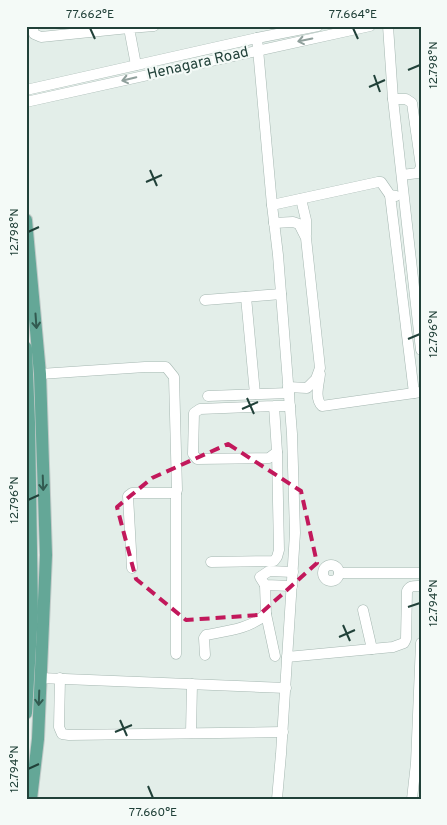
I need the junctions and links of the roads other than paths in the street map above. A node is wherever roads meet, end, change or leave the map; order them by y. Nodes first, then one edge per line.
1 (32, 26) edge
2 (154, 26) edge
3 (318, 26) edge
4 (370, 26) edge
5 (388, 26) edge
6 (129, 28) junction
7 (257, 38) junction
8 (258, 50) junction
9 (136, 65) junction
10 (26, 90) edge
11 (393, 99) junction
12 (26, 102) edge
13 (402, 175) junction
14 (404, 194) junction
15 (390, 195) junction
16 (301, 199) junction
17 (272, 205) junction
18 (26, 220) edge
19 (274, 223) junction
20 (306, 238) junction
21 (281, 294) junction
22 (246, 297) junction
23 (205, 300) dead end
24 (26, 348) edge
25 (421, 350) edge
26 (320, 368) junction
27 (416, 370) edge
28 (40, 374) junction
29 (288, 390) junction
30 (417, 393) edge
31 (255, 394) junction
32 (208, 396) dead end
33 (274, 406) junction
34 (290, 406) junction
35 (28, 436) edge
36 (277, 452) junction
37 (176, 494) junction
38 (28, 498) edge
39 (29, 526) edge
40 (29, 553) edge
41 (211, 562) dead end
42 (132, 568) dead end
43 (293, 572) junction
44 (339, 573) dead end
45 (421, 573) edge
46 (29, 582) edge
47 (265, 586) junction
48 (292, 586) junction
49 (421, 586) edge
50 (363, 610) dead end
51 (266, 614) junction
52 (33, 626) edge
53 (421, 643) edge
54 (372, 649) junction
55 (176, 654) dead end
56 (205, 655) dead end
57 (275, 656) dead end
58 (288, 657) junction
59 (40, 678) junction
60 (60, 678) junction
61 (192, 684) junction
62 (286, 688) junction
63 (26, 713) edge
64 (283, 732) junction
65 (191, 734) junction
66 (31, 799) edge
67 (277, 799) edge
68 (412, 799) edge

1 - 6 street
2 - 6 street
3 - 7 street, Henagara Road
4 -> 8 street, Henagara Road
5 - 11 street
6 - 9 street
7 - 8 street
7 - 9 street, Henagara Road
8 -> 12 street, Henagara Road
8 - 17 street
9 - 10 street, Henagara Road
11 - 13 street
11 - 13 street
13 - 14 street
14 - 15 street
14 - 25 street
15 - 16 street
15 - 27 street
16 - 17 street
16 - 20 street
17 - 19 street
18 -> 28 main road
19 - 20 street
19 - 21 street
20 - 26 street
21 - 22 street
21 - 29 street
22 - 23 street
22 - 31 street
24 - 35 main road
26 - 29 street
26 - 30 street
27 - 30 street
28 - 37 street
28 -> 52 main road
29 - 31 street
29 - 34 street
31 - 32 street
33 - 34 street
33 - 36 street
33 - 36 street
34 - 43 street
35 - 38 main road
36 - 41 street
37 - 42 street
37 - 55 street
38 - 39 main road
39 - 40 main road
40 - 46 main road
43 - 47 street
43 - 48 street
44 - 45 street
46 - 52 main road
47 - 48 street
47 - 51 street
48 - 58 street
49 - 54 street
50 - 54 street
51 - 56 street
51 - 57 street
52 - 59 main road
52 - 63 main road
53 - 68 street
54 - 58 street
58 - 62 street
59 - 60 street
59 -> 66 main road
60 - 61 street
60 - 65 street
61 - 62 street
61 - 65 street
62 - 64 street
64 - 65 street
64 - 67 street

